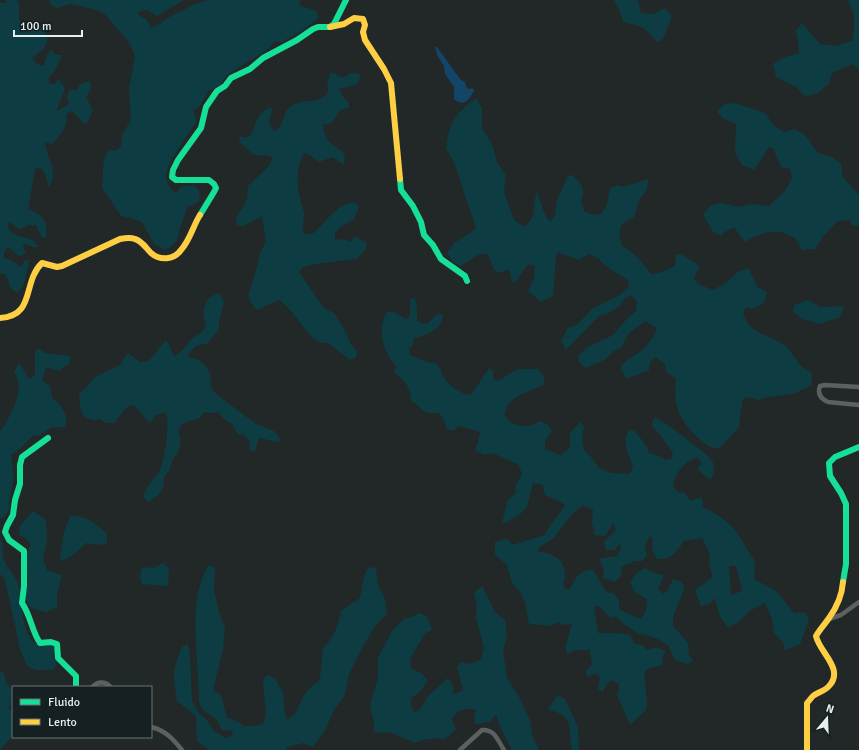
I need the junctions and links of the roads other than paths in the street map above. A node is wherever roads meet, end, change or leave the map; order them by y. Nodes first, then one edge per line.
1 (346, 0) edge
2 (330, 27) junction
3 (467, 281) dead end
4 (0, 318) edge
5 (859, 386) edge
6 (859, 405) edge
7 (48, 438) dead end
8 (859, 447) edge
9 (859, 602) edge
10 (829, 618) junction
11 (76, 686) edge
12 (93, 686) edge
13 (111, 686) edge
14 (152, 727) edge
15 (182, 750) edge
16 (460, 750) edge
17 (504, 750) edge
18 (807, 750) edge

1 - 2 street
2 - 3 street
2 - 4 street
5 - 6 street
7 - 11 street
8 - 10 street
9 - 10 street
10 - 18 street
12 - 13 street
14 - 15 street
16 - 17 street

